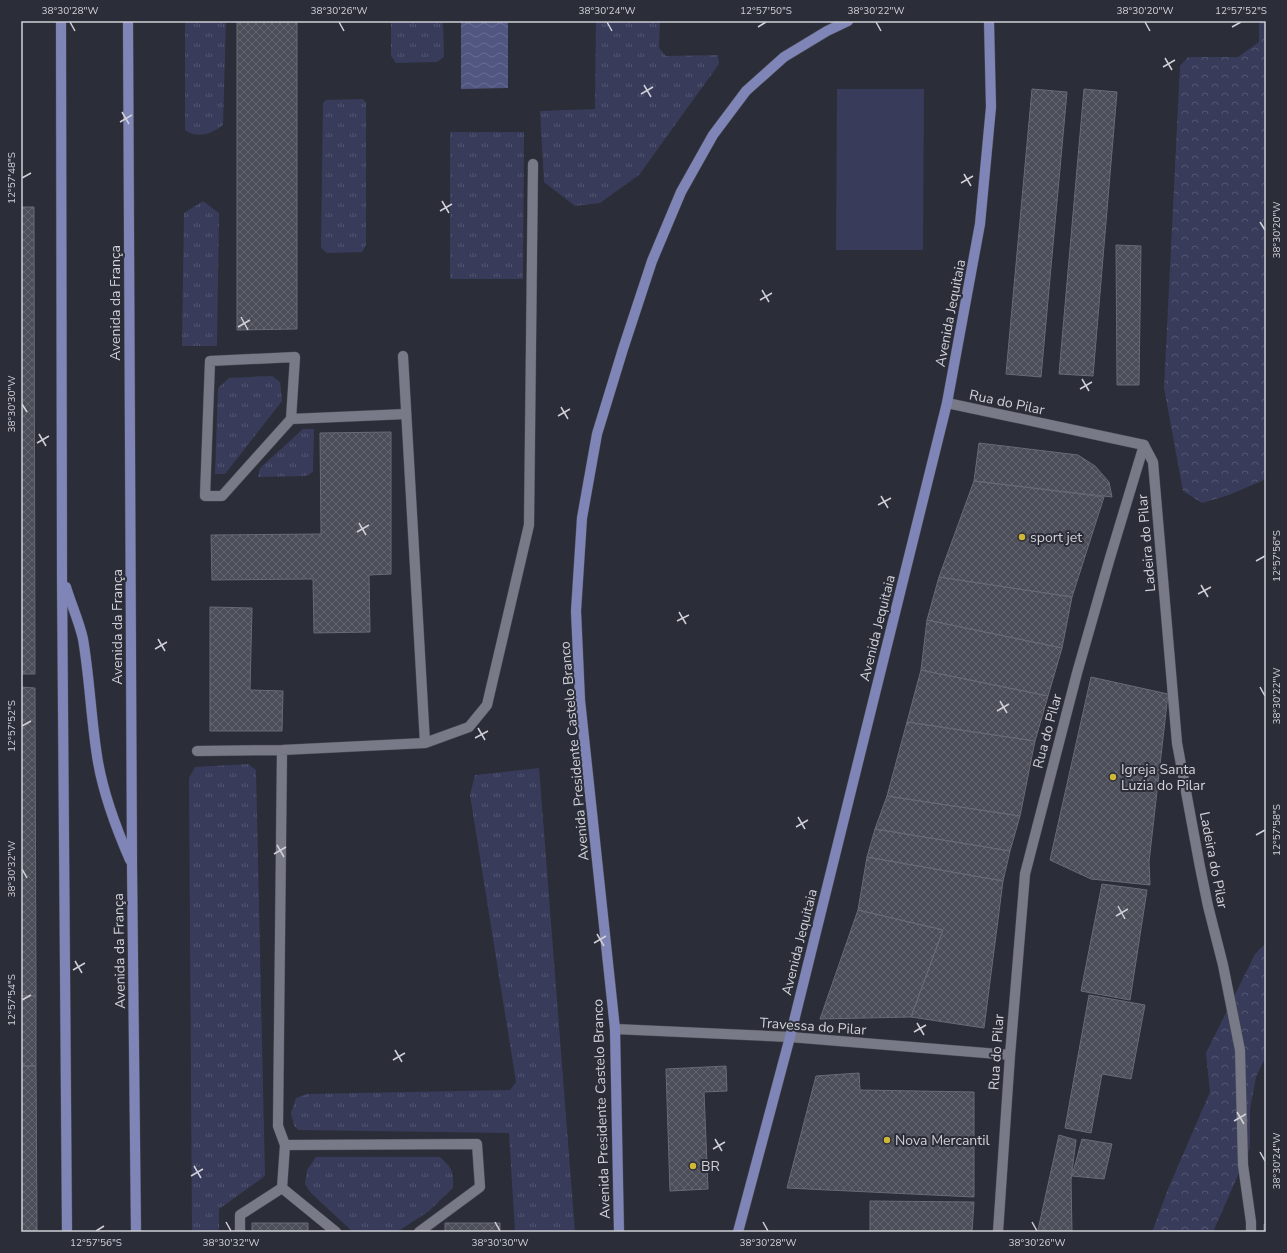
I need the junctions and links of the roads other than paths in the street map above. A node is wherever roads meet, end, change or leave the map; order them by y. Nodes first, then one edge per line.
1 (61, 21) edge
2 (128, 21) edge
3 (848, 21) edge
4 (989, 21) edge
5 (533, 164) dead end
6 (403, 356) dead end
7 (947, 403) junction
8 (406, 414) junction
9 (291, 419) junction
10 (1144, 445) junction
11 (62, 577) junction
12 (424, 743) junction
13 (282, 750) junction
14 (197, 751) dead end
15 (132, 865) junction
16 (615, 1029) junction
17 (790, 1038) junction
18 (1010, 1055) junction
19 (285, 1145) junction
20 (282, 1188) junction
21 (67, 1232) edge
22 (136, 1232) edge
23 (240, 1232) edge
24 (336, 1232) edge
25 (419, 1232) edge
26 (619, 1232) edge
27 (738, 1232) edge
28 (998, 1232) edge
29 (1251, 1232) edge

1 - 11 main road
2 - 15 main road, Avenida da França
3 - 16 main road, Avenida Presidente Castelo Branco
4 - 7 main road, Avenida Jequitaia
5 - 12 street
6 - 8 street
7 - 10 street, Rua do Pilar
7 - 17 main road, Avenida Jequitaia
8 - 9 street
8 - 12 street
9 - 9 street
10 - 18 street, Rua do Pilar
10 - 29 street, Ladeira do Pilar
11 - 15 main road
11 - 21 main road
12 - 13 street
13 - 14 street
13 - 19 street
15 - 22 main road, Avenida da França
16 - 17 street, Travessa do Pilar
16 - 26 main road, Avenida Presidente Castelo Branco
17 - 18 street, Travessa do Pilar
17 - 27 main road, Avenida Jequitaia
18 - 28 street, Rua do Pilar
19 - 20 street
19 - 25 street
20 - 23 street
20 - 24 street

